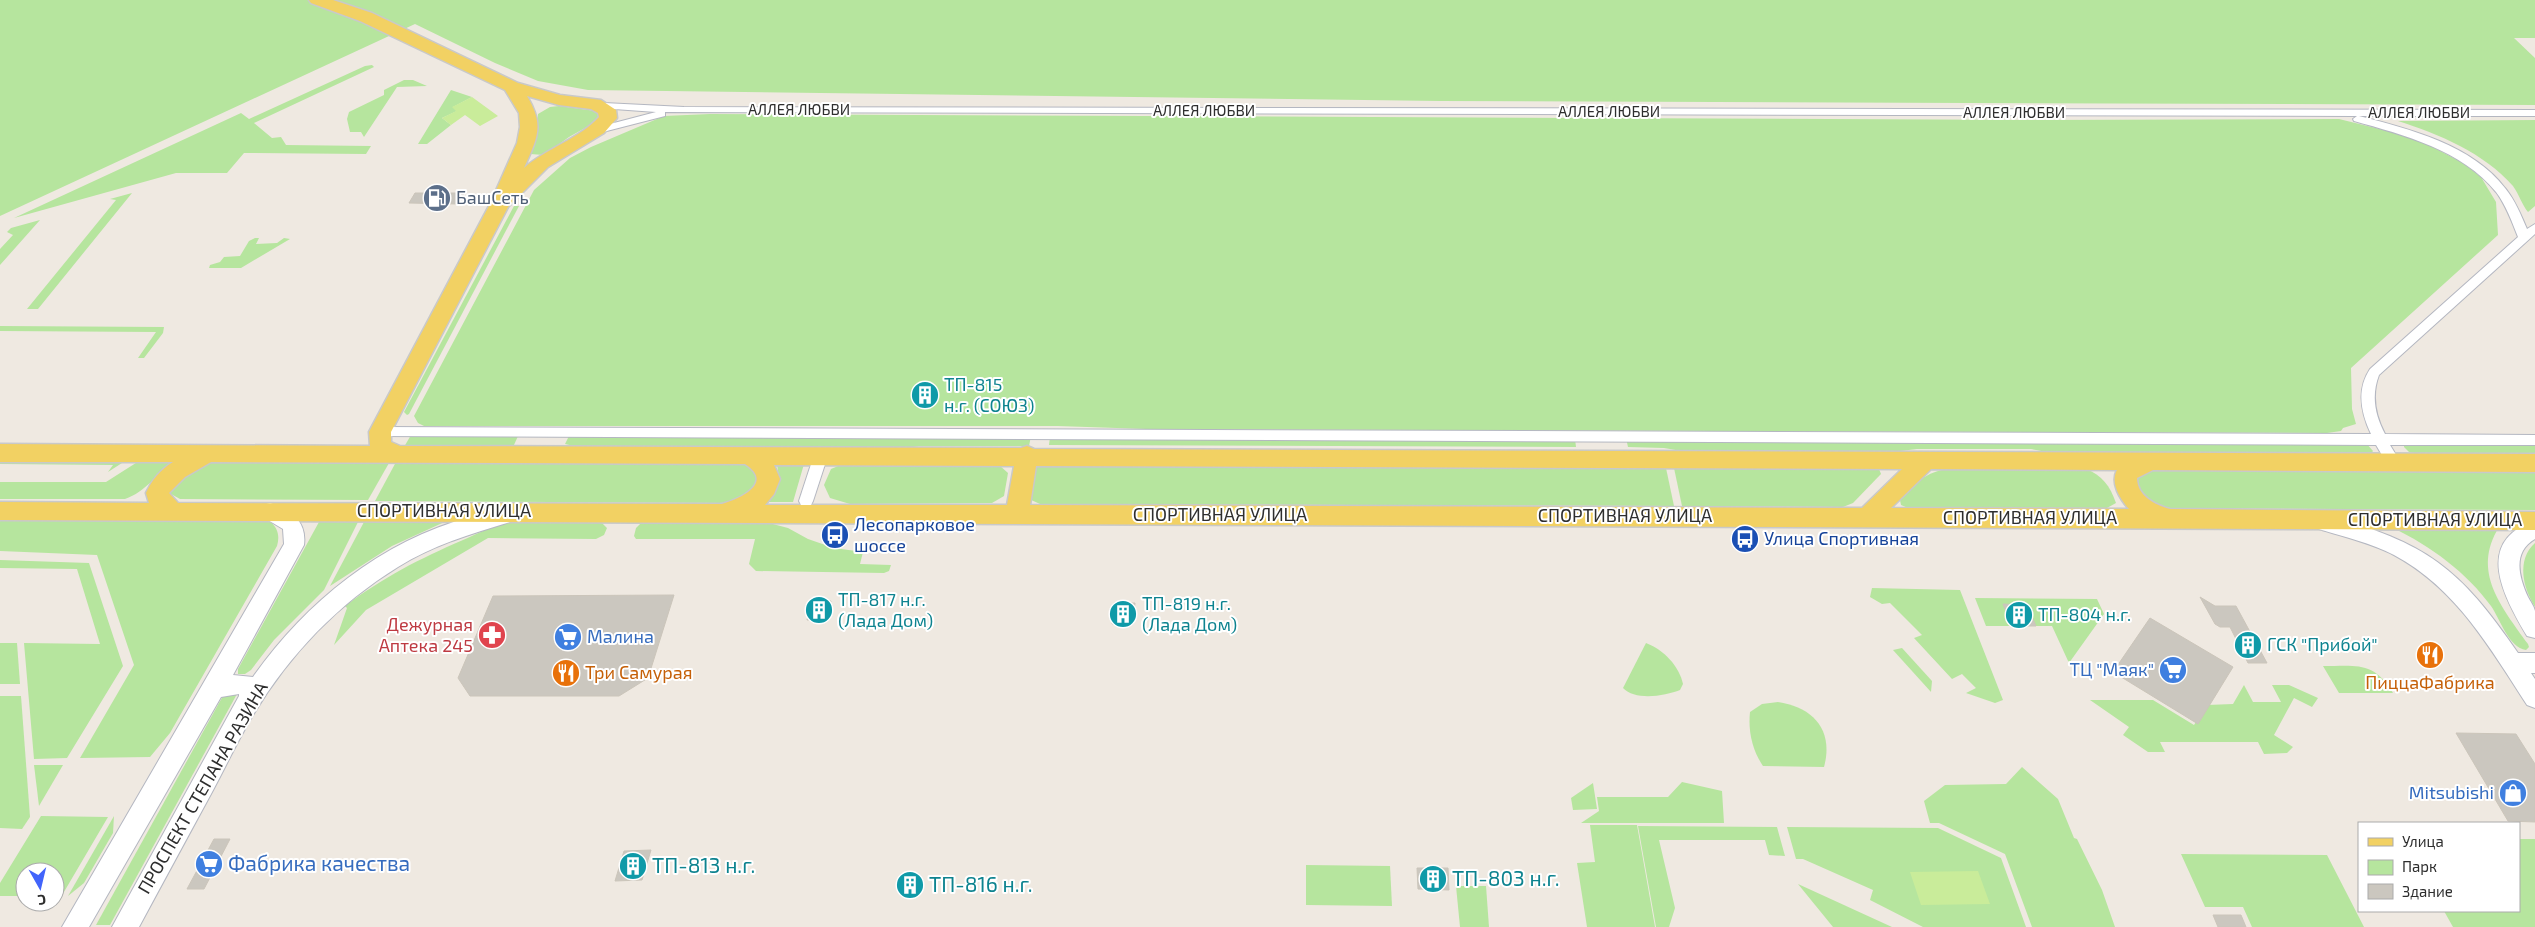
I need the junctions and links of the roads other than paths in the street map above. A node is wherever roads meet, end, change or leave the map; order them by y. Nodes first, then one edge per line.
1 (317, 0) edge
2 (512, 87) junction
3 (559, 100) junction
4 (604, 106) junction
5 (684, 110) junction
6 (528, 113) junction
7 (2535, 113) edge
8 (2340, 114) junction
9 (595, 131) junction
10 (521, 154) junction
11 (548, 158) junction
12 (500, 204) junction
13 (2535, 228) edge
14 (2524, 237) junction
15 (380, 432) junction
16 (2380, 439) junction
17 (2535, 440) edge
18 (0, 453) edge
19 (336, 454) junction
20 (397, 454) junction
21 (209, 455) junction
22 (748, 455) junction
23 (1027, 455) junction
24 (821, 456) junction
25 (1926, 461) junction
26 (2394, 462) junction
27 (2148, 463) junction
28 (2535, 463) edge
29 (806, 501) dead end
30 (0, 511) edge
31 (270, 511) junction
32 (541, 511) junction
33 (174, 512) junction
34 (714, 513) junction
35 (1017, 515) junction
36 (1867, 517) junction
37 (2174, 519) junction
38 (2312, 520) junction
39 (2535, 521) edge
40 (2535, 529) edge
41 (2535, 629) edge
42 (2512, 663) junction
43 (2535, 663) edge
44 (213, 690) junction
45 (251, 698) junction
46 (2535, 698) edge
47 (75, 927) edge
48 (125, 927) edge

1 - 2 main road
2 - 3 main road
2 - 6 main road
3 - 4 main road
3 - 6 main road
4 - 5 street, АЛЛЕЯ ЛЮБВИ
4 - 9 main road
5 - 8 street, АЛЛЕЯ ЛЮБВИ
5 - 9 street, АЛЛЕЯ ЛЮБВИ
6 - 10 main road
7 - 8 street, АЛЛЕЯ ЛЮБВИ
8 - 14 street
9 - 11 main road
10 - 11 main road
10 - 12 main road
11 - 12 main road
12 - 15 main road
13 - 14 street
14 - 16 street
15 - 16 street
15 - 19 main road
15 - 20 main road
16 - 17 street
16 - 26 street
18 - 21 main road
19 - 20 main road
19 - 21 main road
20 - 22 main road
21 - 33 main road
22 - 24 main road
22 - 34 main road, СПОРТИВНАЯ УЛИЦА
23 - 24 main road
23 - 25 main road
23 - 35 main road
24 - 29 street
25 - 27 main road
25 - 36 main road
26 - 27 main road
26 - 28 main road
27 - 37 main road
30 - 33 main road, СПОРТИВНАЯ УЛИЦА
31 - 32 main road, СПОРТИВНАЯ УЛИЦА
31 - 33 main road, СПОРТИВНАЯ УЛИЦА
31 - 44 main road
32 - 34 main road, СПОРТИВНАЯ УЛИЦА
32 - 45 main road, ПРОСПЕКТ СТЕПАНА РАЗИНА
34 - 35 main road, СПОРТИВНАЯ УЛИЦА
35 - 36 main road, СПОРТИВНАЯ УЛИЦА
36 - 37 main road, СПОРТИВНАЯ УЛИЦА
37 - 38 main road, СПОРТИВНАЯ УЛИЦА
38 - 39 main road, СПОРТИВНАЯ УЛИЦА
38 - 42 main road
40 - 41 main road
42 - 43 main road
42 - 46 main road
44 - 45 main road
44 - 47 main road
45 - 48 main road, ПРОСПЕКТ СТЕПАНА РАЗИНА

